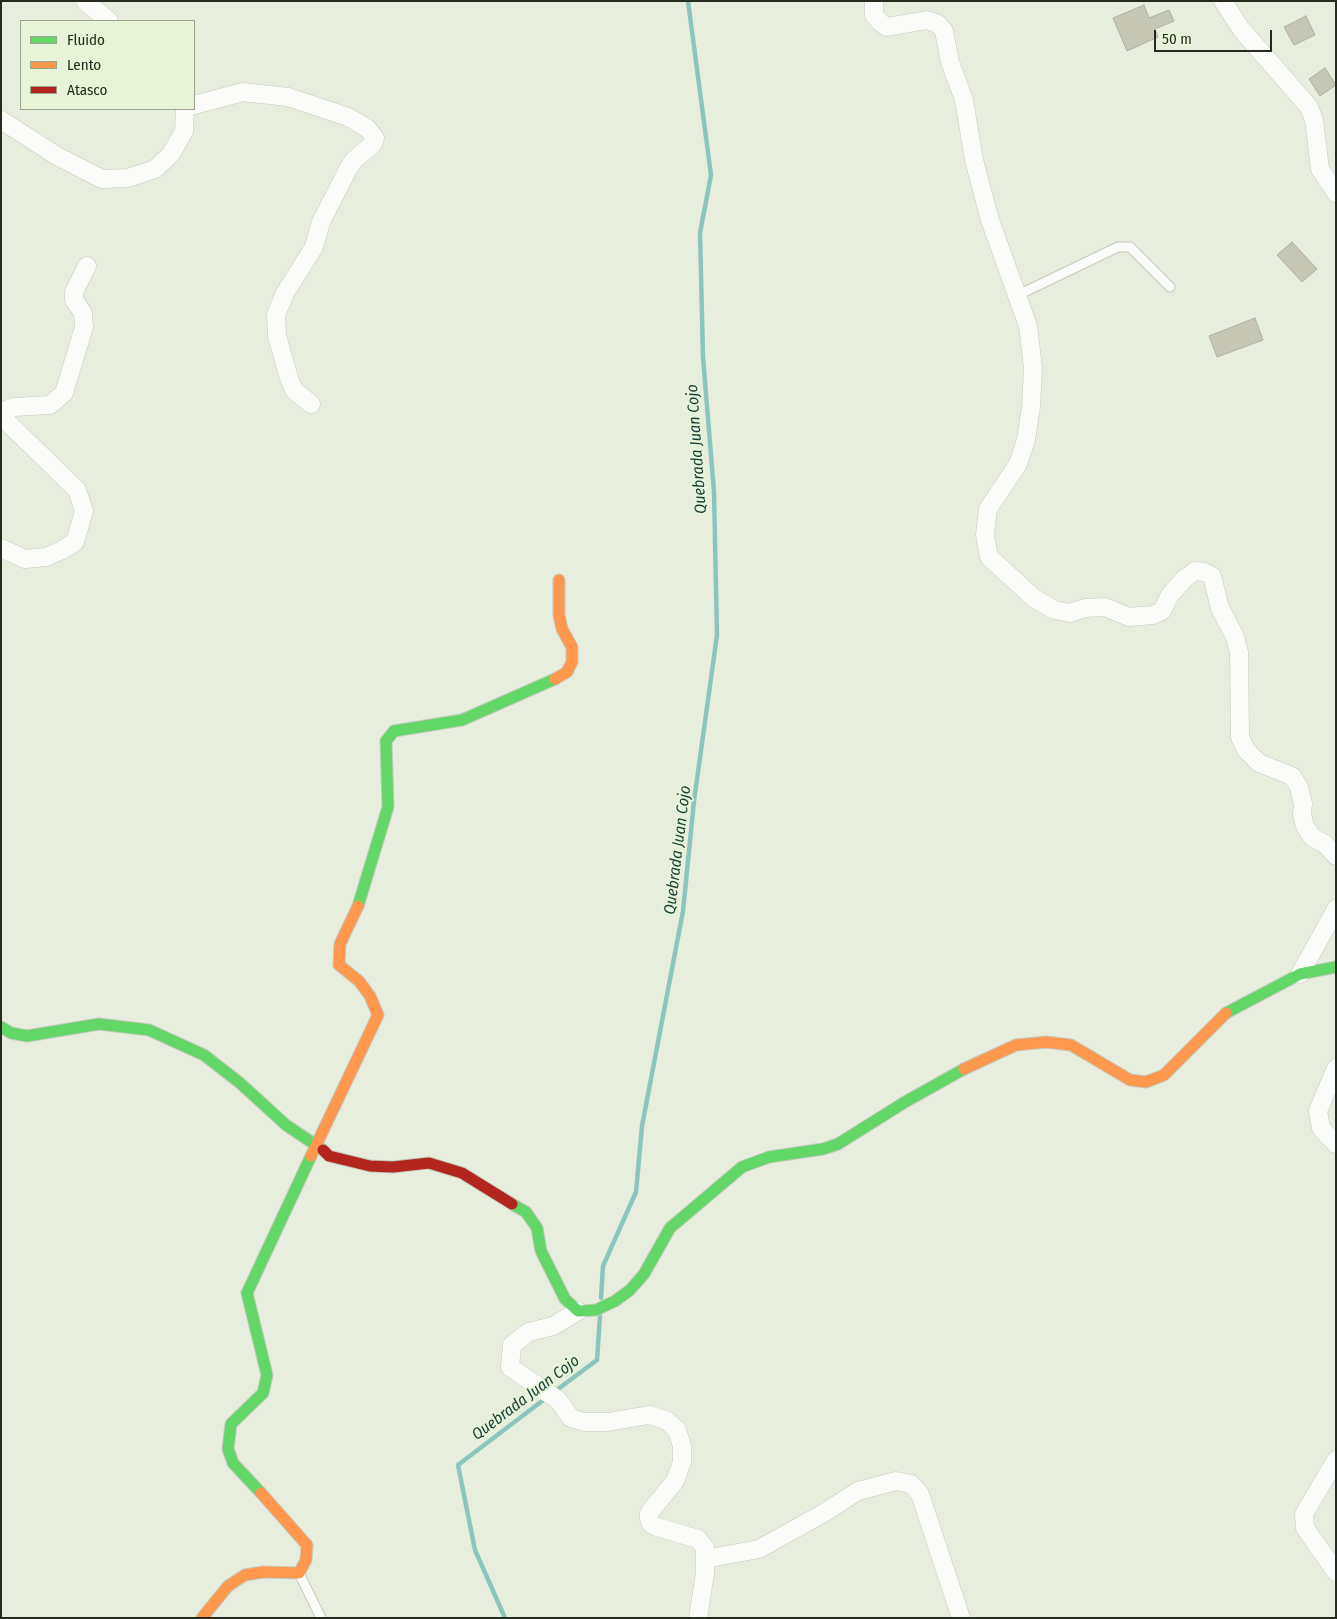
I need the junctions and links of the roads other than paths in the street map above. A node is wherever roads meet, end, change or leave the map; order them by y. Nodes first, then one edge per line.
1 (85, 1) edge
2 (874, 1) edge
3 (1223, 1) edge
4 (108, 20) edge
5 (195, 105) edge
6 (185, 110) edge
7 (1, 120) edge
8 (1336, 193) edge
9 (87, 266) dead end
10 (1170, 287) dead end
11 (1016, 296) junction
12 (310, 404) dead end
13 (1, 412) edge
14 (1, 416) edge
15 (1, 548) edge
16 (559, 580) dead end
17 (1336, 856) edge
18 (1336, 910) edge
19 (1336, 967) edge
20 (1300, 974) junction
21 (1, 1027) edge
22 (1336, 1068) edge
23 (1336, 1144) edge
24 (318, 1145) junction
25 (578, 1311) junction
26 (1336, 1460) edge
27 (705, 1559) junction
28 (299, 1572) junction
29 (1336, 1572) edge
30 (202, 1618) edge
31 (321, 1618) edge
32 (698, 1618) edge
33 (961, 1618) edge

1 - 4 street
2 - 11 street
3 - 8 street
5 - 12 street
6 - 7 street
9 - 13 street
10 - 11 lane
11 - 17 street
14 - 15 street
16 - 24 street
18 - 20 street
19 - 20 street
20 - 25 street
21 - 24 street
22 - 23 street
24 - 25 street
24 - 28 street
25 - 27 street
26 - 29 street
27 - 32 street
27 - 33 street
28 - 30 street
28 - 31 lane

